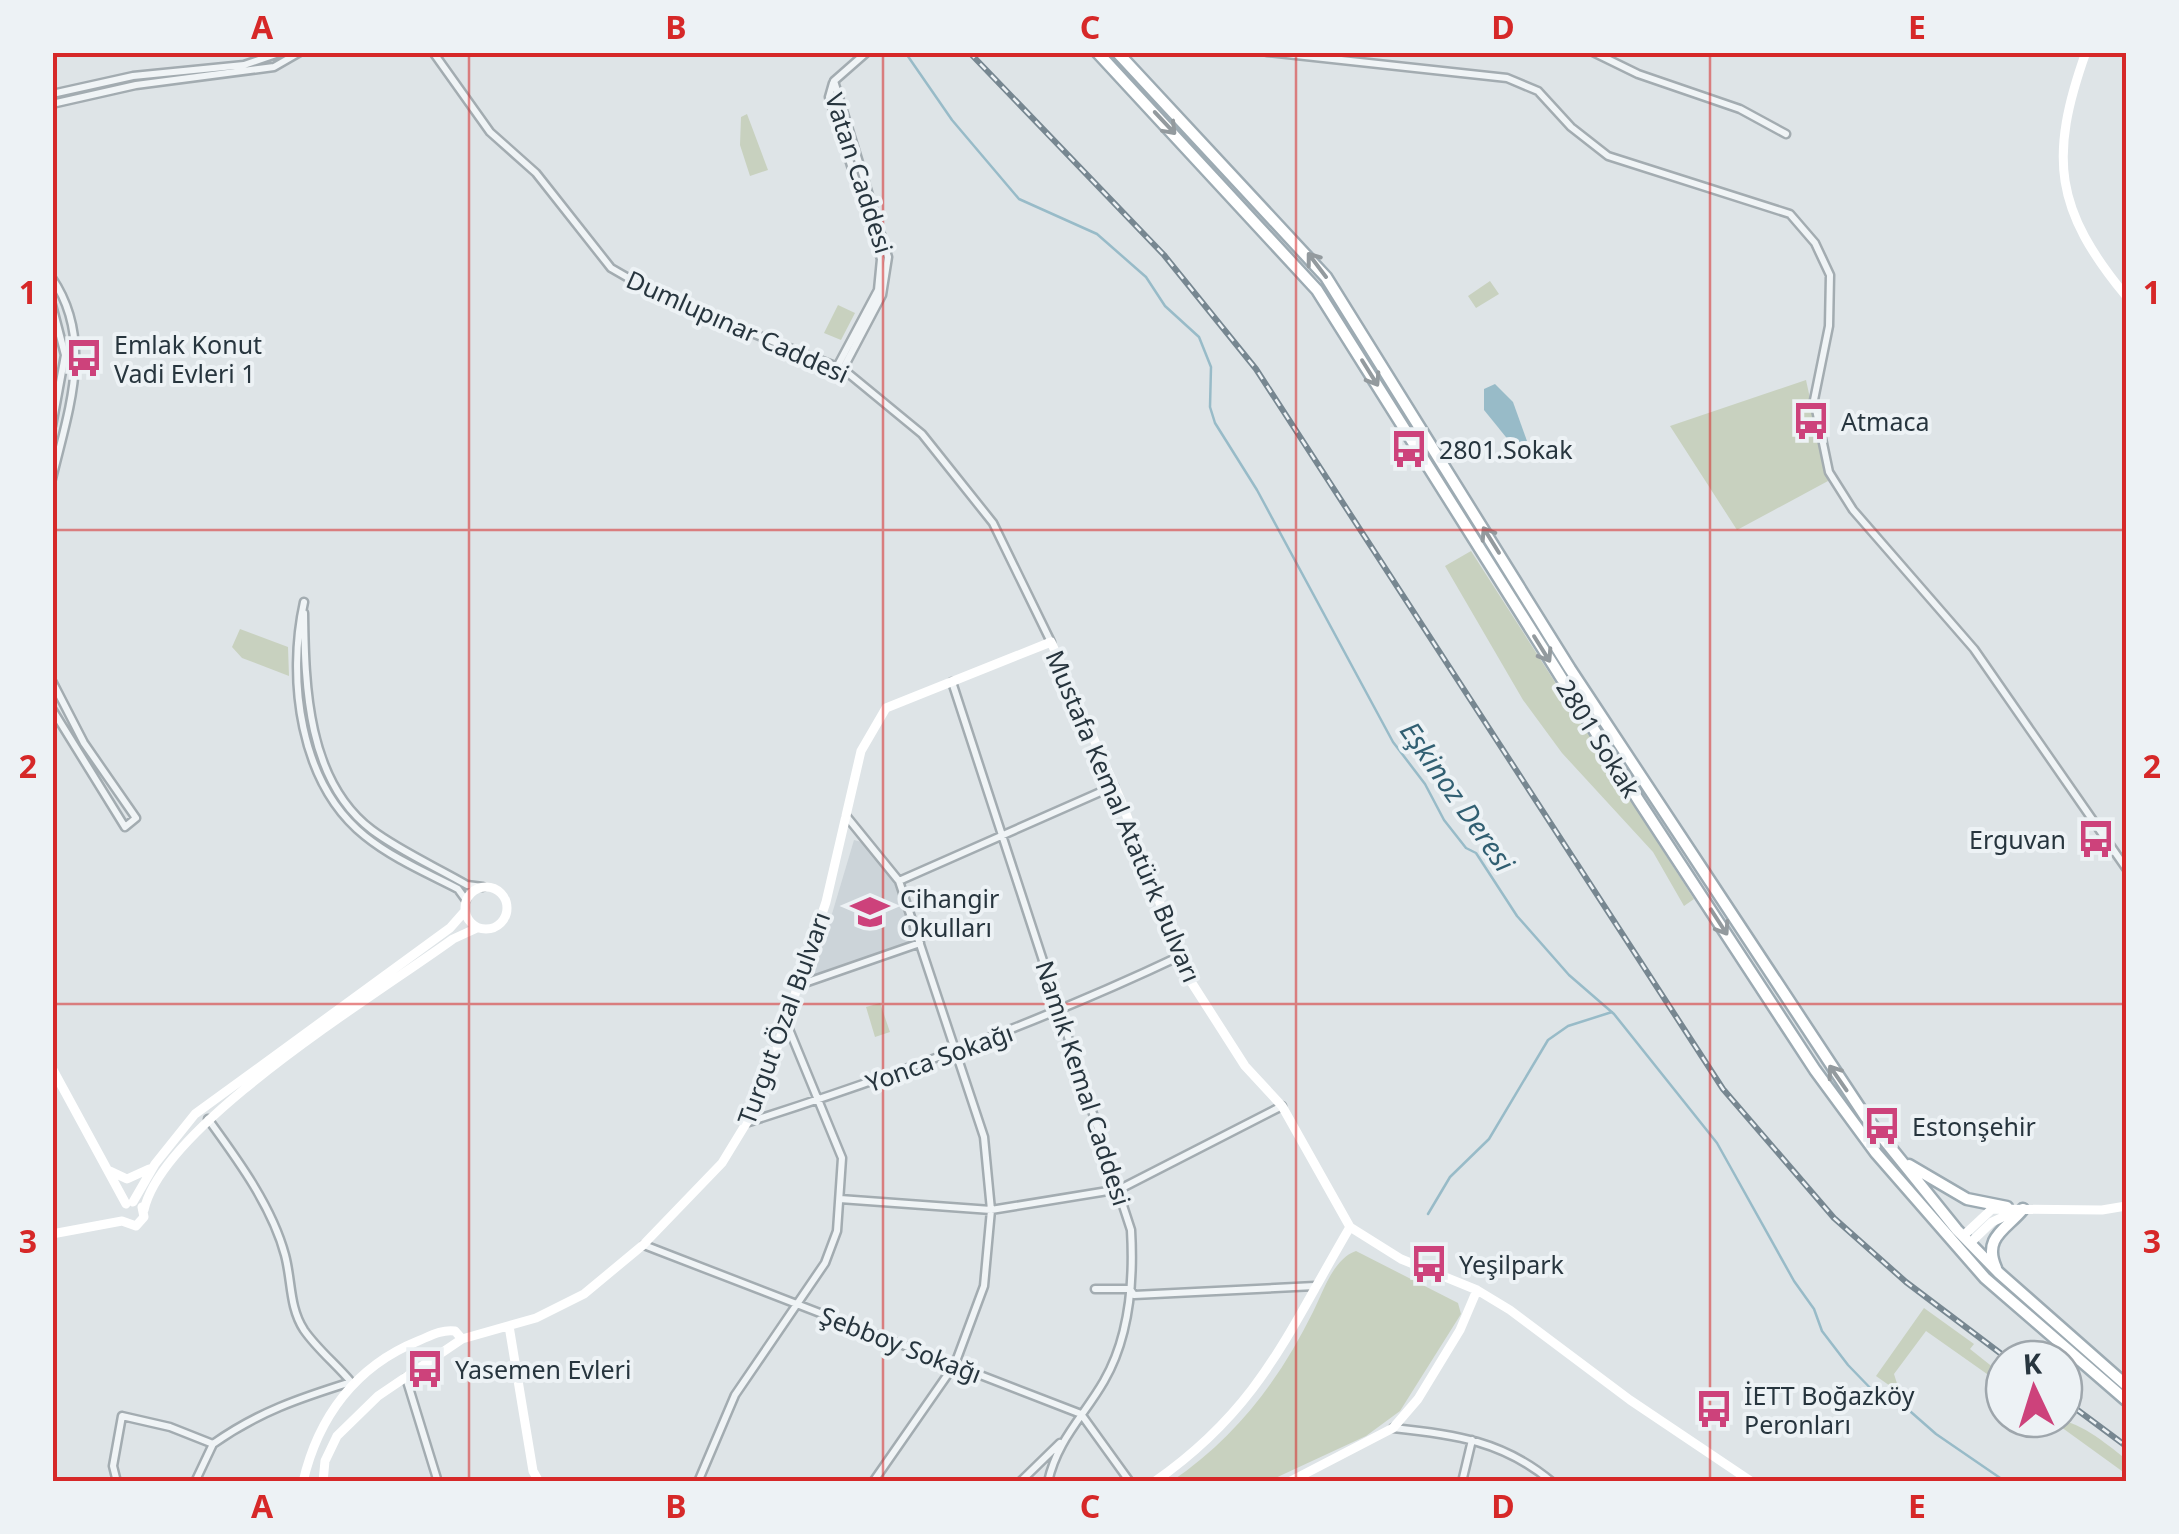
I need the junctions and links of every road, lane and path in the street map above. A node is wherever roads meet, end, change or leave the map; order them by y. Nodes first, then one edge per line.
1 (282, 52) edge
2 (300, 52) edge
3 (433, 52) edge
4 (868, 52) edge
5 (1097, 52) edge
6 (1118, 52) edge
7 (1266, 52) edge
8 (1593, 52) edge
9 (2086, 52) edge
10 (52, 94) edge
11 (52, 104) edge
12 (1786, 134) dead end
13 (52, 278) edge
14 (2126, 296) edge
15 (52, 305) edge
16 (840, 368) junction
17 (52, 426) edge
18 (938, 453) joint
19 (52, 479) edge
20 (1051, 642) junction
21 (951, 679) junction
22 (52, 680) edge
23 (52, 709) edge
24 (1116, 786) junction
25 (846, 816) junction
26 (1004, 839) junction
27 (2126, 868) edge
28 (899, 881) junction
29 (483, 888) junction
30 (466, 900) junction
31 (465, 911) junction
32 (477, 928) junction
33 (920, 943) junction
34 (1181, 956) junction
35 (798, 985) junction
36 (1062, 1012) junction
37 (786, 1021) junction
38 (953, 1053) junction
39 (52, 1068) edge
40 (818, 1101) junction
41 (1282, 1106) junction
42 (207, 1118) junction
43 (747, 1122) junction
44 (1894, 1153) junction
45 (155, 1164) junction
46 (106, 1167) junction
47 (1120, 1190) junction
48 (840, 1198) junction
49 (129, 1203) junction
50 (2126, 1206) edge
51 (2007, 1207) junction
52 (2028, 1208) junction
53 (144, 1210) junction
54 (992, 1210) junction
55 (122, 1221) junction
56 (1350, 1227) junction
57 (52, 1234) edge
58 (1964, 1243) junction
59 (643, 1245) junction
60 (1999, 1273) junction
61 (1315, 1286) junction
62 (1096, 1289) dead end
63 (1130, 1289) junction
64 (1477, 1290) junction
65 (798, 1304) junction
66 (509, 1326) junction
67 (462, 1339) junction
68 (955, 1364) junction
69 (406, 1377) junction
70 (352, 1382) junction
71 (2126, 1384) edge
72 (2126, 1400) edge
73 (1081, 1414) junction
74 (1393, 1428) junction
75 (1472, 1440) junction
76 (1061, 1442) junction
77 (213, 1444) junction
78 (1310, 1477) edge
79 (534, 1480) edge
80 (1155, 1481) edge
81 (117, 1482) edge
82 (195, 1482) edge
83 (303, 1482) edge
84 (323, 1482) edge
85 (438, 1482) edge
86 (698, 1482) edge
87 (873, 1482) edge
88 (1020, 1482) edge
89 (1048, 1482) edge
90 (1130, 1482) edge
91 (1289, 1482) edge
92 (1462, 1482) edge
93 (1552, 1482) edge
94 (1752, 1482) edge

1 - 10 street
2 - 11 street
3 - 16 street, Dumlupınar Caddesi
4 - 16 street, Vatan Caddesi
5 -> 58 main road, 2801 Sokak
44 -> 6 main road, 2801 Sokak
7 - 27 street
8 - 12 street
9 - 14 street
13 - 19 street
15 - 17 street
16 - 18 street, Dumlupınar Caddesi
18 - 20 street, Mustafa Kemal Atatürk Bulvarı
20 - 21 street, Turgut Özal Bulvarı
20 - 24 street, Mustafa Kemal Atatürk Bulvarı
21 - 25 street, Turgut Özal Bulvarı
21 - 26 street, Namık Kemal Caddesi
22 - 23 street
24 - 26 street
24 - 34 street, Mustafa Kemal Atatürk Bulvarı
25 - 28 street
25 - 35 street, Turgut Özal Bulvarı
26 - 28 street
26 - 36 street, Namık Kemal Caddesi
28 - 33 street
29 - 30 street
29 - 30 street
29 - 32 street
30 - 31 street
31 - 32 street
31 - 45 street
32 - 42 street
33 - 35 street
33 - 38 street
34 - 36 street, Yonca Sokağı
34 - 41 street, Mustafa Kemal Atatürk Bulvarı
35 - 37 street, Turgut Özal Bulvarı
36 - 38 street, Yonca Sokağı
36 - 47 street, Namık Kemal Caddesi
37 - 40 street
37 - 43 street, Turgut Özal Bulvarı
38 - 40 street, Yonca Sokağı
38 - 54 street
39 - 46 street
40 - 43 street, Yonca Sokağı
40 - 48 street
41 - 47 street
41 - 56 street, Mustafa Kemal Atatürk Bulvarı
42 - 53 street
42 - 70 street
43 - 59 street, Turgut Özal Bulvarı
44 - 51 main road
44 - 58 main road, 2801 Sokak
45 - 46 street
45 - 49 street
46 - 49 street
47 - 54 street
47 - 63 street, Namık Kemal Caddesi
48 - 54 street
48 - 65 street
49 - 53 street
49 - 55 street
50 - 52 street
51 - 52 street
51 - 58 street
52 - 58 street
52 - 60 main road
53 - 55 street
54 - 68 street
55 - 57 street
56 - 61 street
56 - 64 street, Mustafa Kemal Atatürk Bulvarı
58 - 60 main road, 2801 Sokak
58 - 72 main road, 2801 Sokak
59 - 65 street, Şebboy Sokağı
59 - 66 street, Turgut Özal Bulvarı
60 - 71 main road, 2801 Sokak
61 - 63 street
61 - 80 street
62 - 63 street
63 - 73 street, Namık Kemal Caddesi
64 - 74 street
64 - 94 street, Mustafa Kemal Atatürk Bulvarı
65 - 68 street, Şebboy Sokağı
65 - 86 street
66 - 67 street, Turgut Özal Bulvarı
66 - 79 street
67 - 69 street, Turgut Özal Bulvarı
67 - 70 street
68 - 73 street, Şebboy Sokağı
68 - 87 street
69 - 84 street, Turgut Özal Bulvarı
69 - 85 street
70 - 77 street
70 - 83 street
73 - 76 street, Namık Kemal Caddesi
73 - 90 street
74 - 75 street
74 - 78 street
75 - 92 street
75 - 93 street
76 - 88 street
76 - 89 street, Namık Kemal Caddesi
77 - 81 street
77 - 82 street
78 - 91 street

